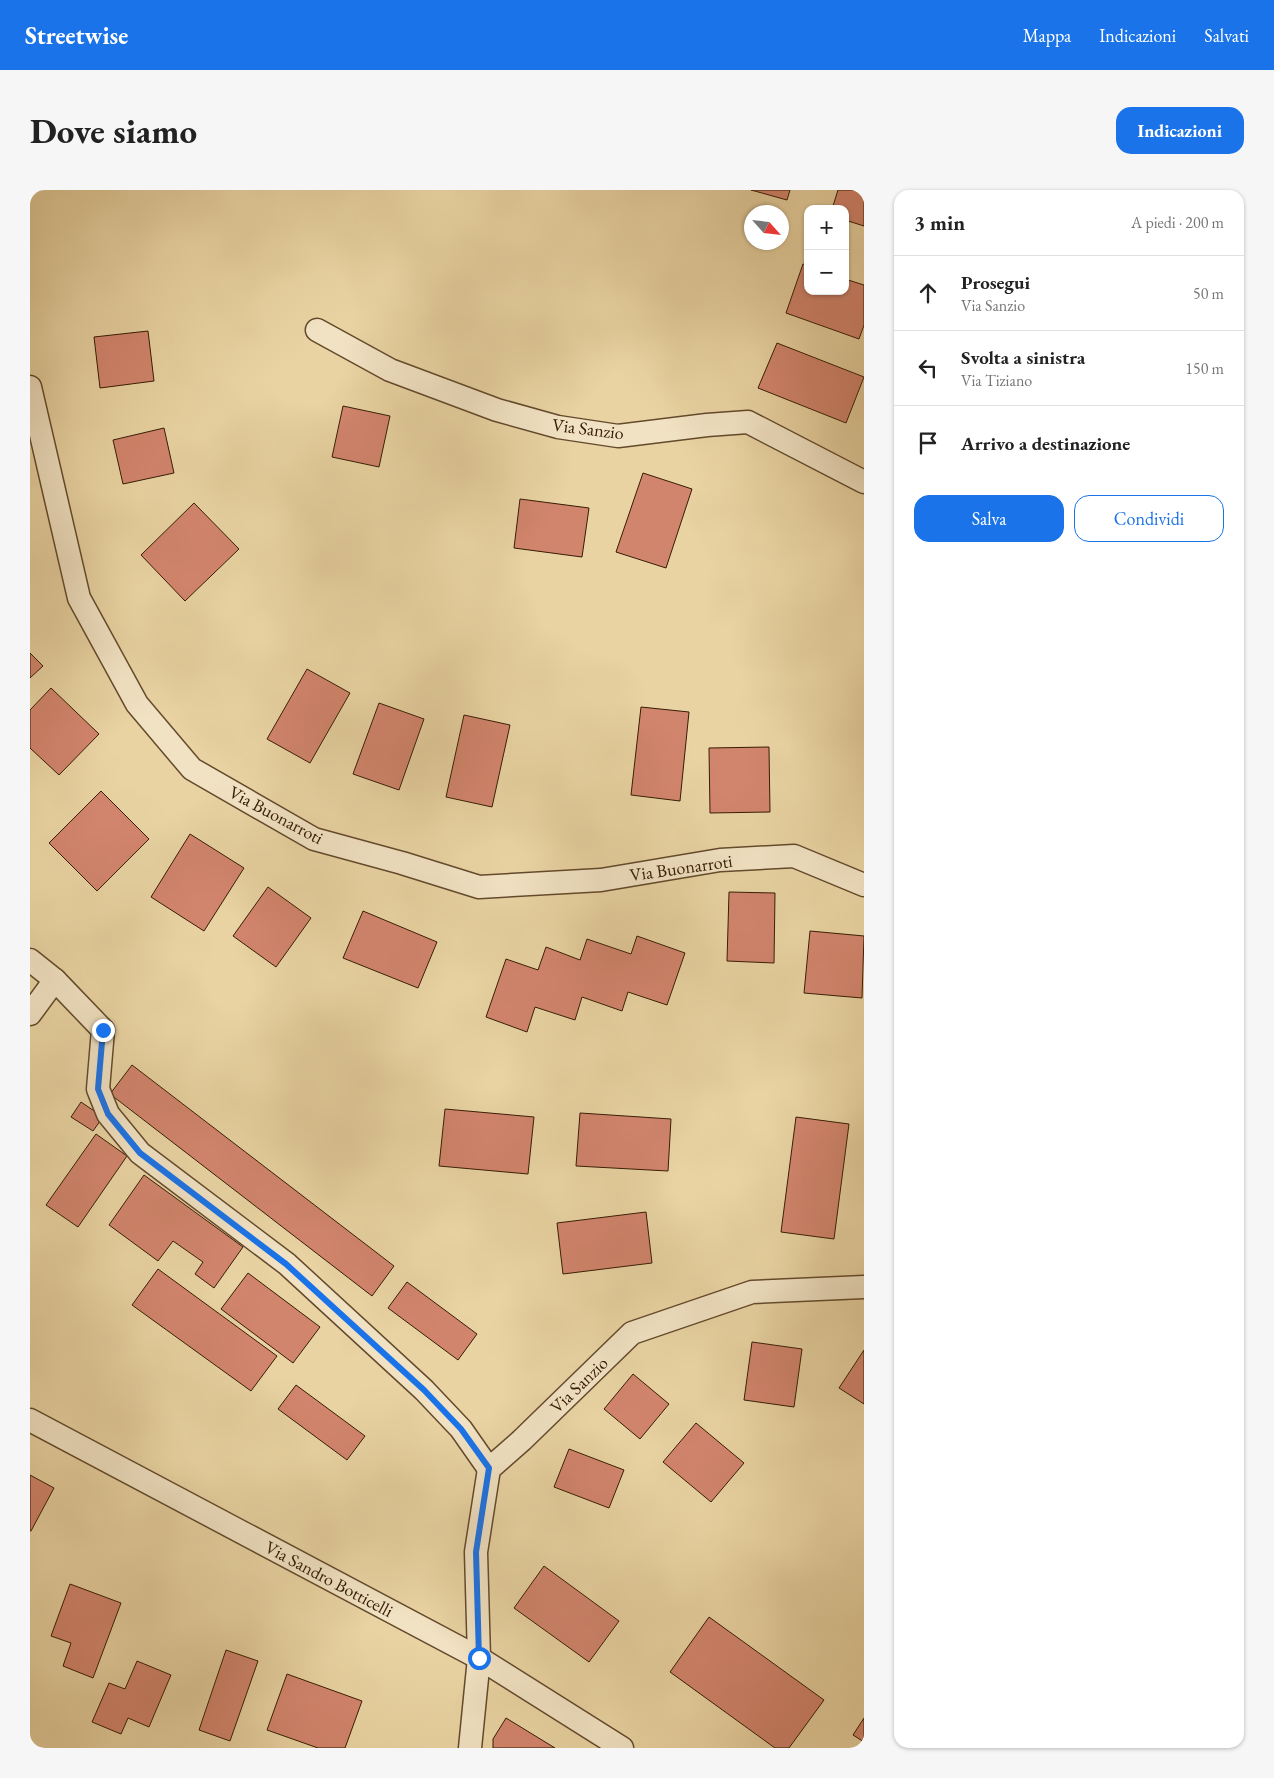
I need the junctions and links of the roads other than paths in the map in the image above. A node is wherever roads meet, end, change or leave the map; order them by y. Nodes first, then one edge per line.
1 (317, 330) dead end
2 (30, 386) edge
3 (864, 482) edge
4 (864, 885) edge
5 (30, 960) edge
6 (55, 980) junction
7 (30, 1014) edge
8 (864, 1287) edge
9 (30, 1420) edge
10 (489, 1468) junction
11 (479, 1658) junction
12 (470, 1748) edge
13 (622, 1748) edge

1 - 3 street, Via Sanzio
2 - 4 street, Via Buonarroti
5 - 6 street
6 - 7 street
6 - 10 street
8 - 10 street, Via Sanzio
9 - 11 street, Via Sandro Botticelli
10 - 11 street
11 - 12 street
11 - 13 street, Via Sandro Botticelli

